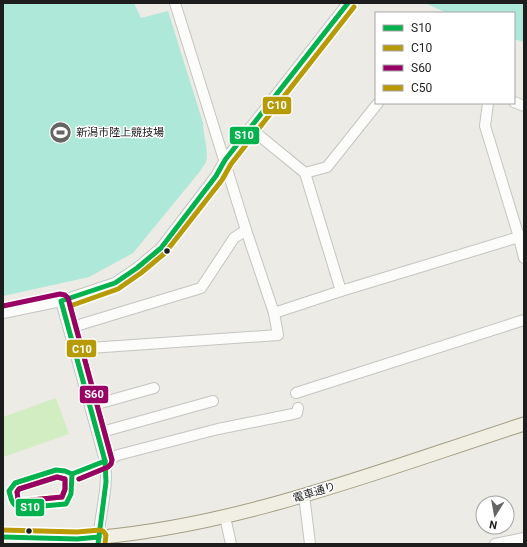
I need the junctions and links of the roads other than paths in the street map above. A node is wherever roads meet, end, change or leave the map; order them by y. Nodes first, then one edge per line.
1 (348, 3) edge
2 (178, 5) edge
3 (377, 104) edge
4 (488, 104) edge
5 (250, 128) junction
6 (225, 160) junction
7 (305, 173) junction
8 (246, 230) junction
9 (521, 237) edge
10 (524, 258) edge
11 (341, 290) junction
12 (61, 301) junction
13 (3, 313) edge
14 (274, 313) junction
15 (524, 320) edge
16 (69, 328) junction
17 (75, 349) junction
18 (154, 388) dead end
19 (296, 393) dead end
20 (213, 401) dead end
21 (90, 406) junction
22 (298, 408) dead end
23 (524, 424) edge
24 (98, 433) junction
25 (105, 461) junction
26 (304, 495) junction
27 (225, 517) junction
28 (3, 537) edge
29 (524, 538) edge
30 (98, 541) edge
31 (231, 544) edge
32 (310, 544) edge
33 (494, 544) edge

1 - 5 street
2 - 6 street
3 - 7 street
4 - 9 street
5 - 6 street
5 - 7 street
6 - 8 street
6 - 12 street
7 - 11 street
8 - 14 street
8 - 16 street
9 - 10 street
9 - 11 street
11 - 14 street
12 - 13 street
12 - 16 street
14 - 17 street
15 - 19 street
16 - 17 street
17 - 21 street
18 - 21 street
20 - 24 street
21 - 24 street
22 - 25 street
23 - 26 main road, 電車通り
24 - 25 street
25 - 30 street
26 - 27 main road, 電車通り
26 - 32 street
27 - 30 main road, 電車通り
27 - 31 street
28 - 30 main road, 電車通り
29 - 33 street

